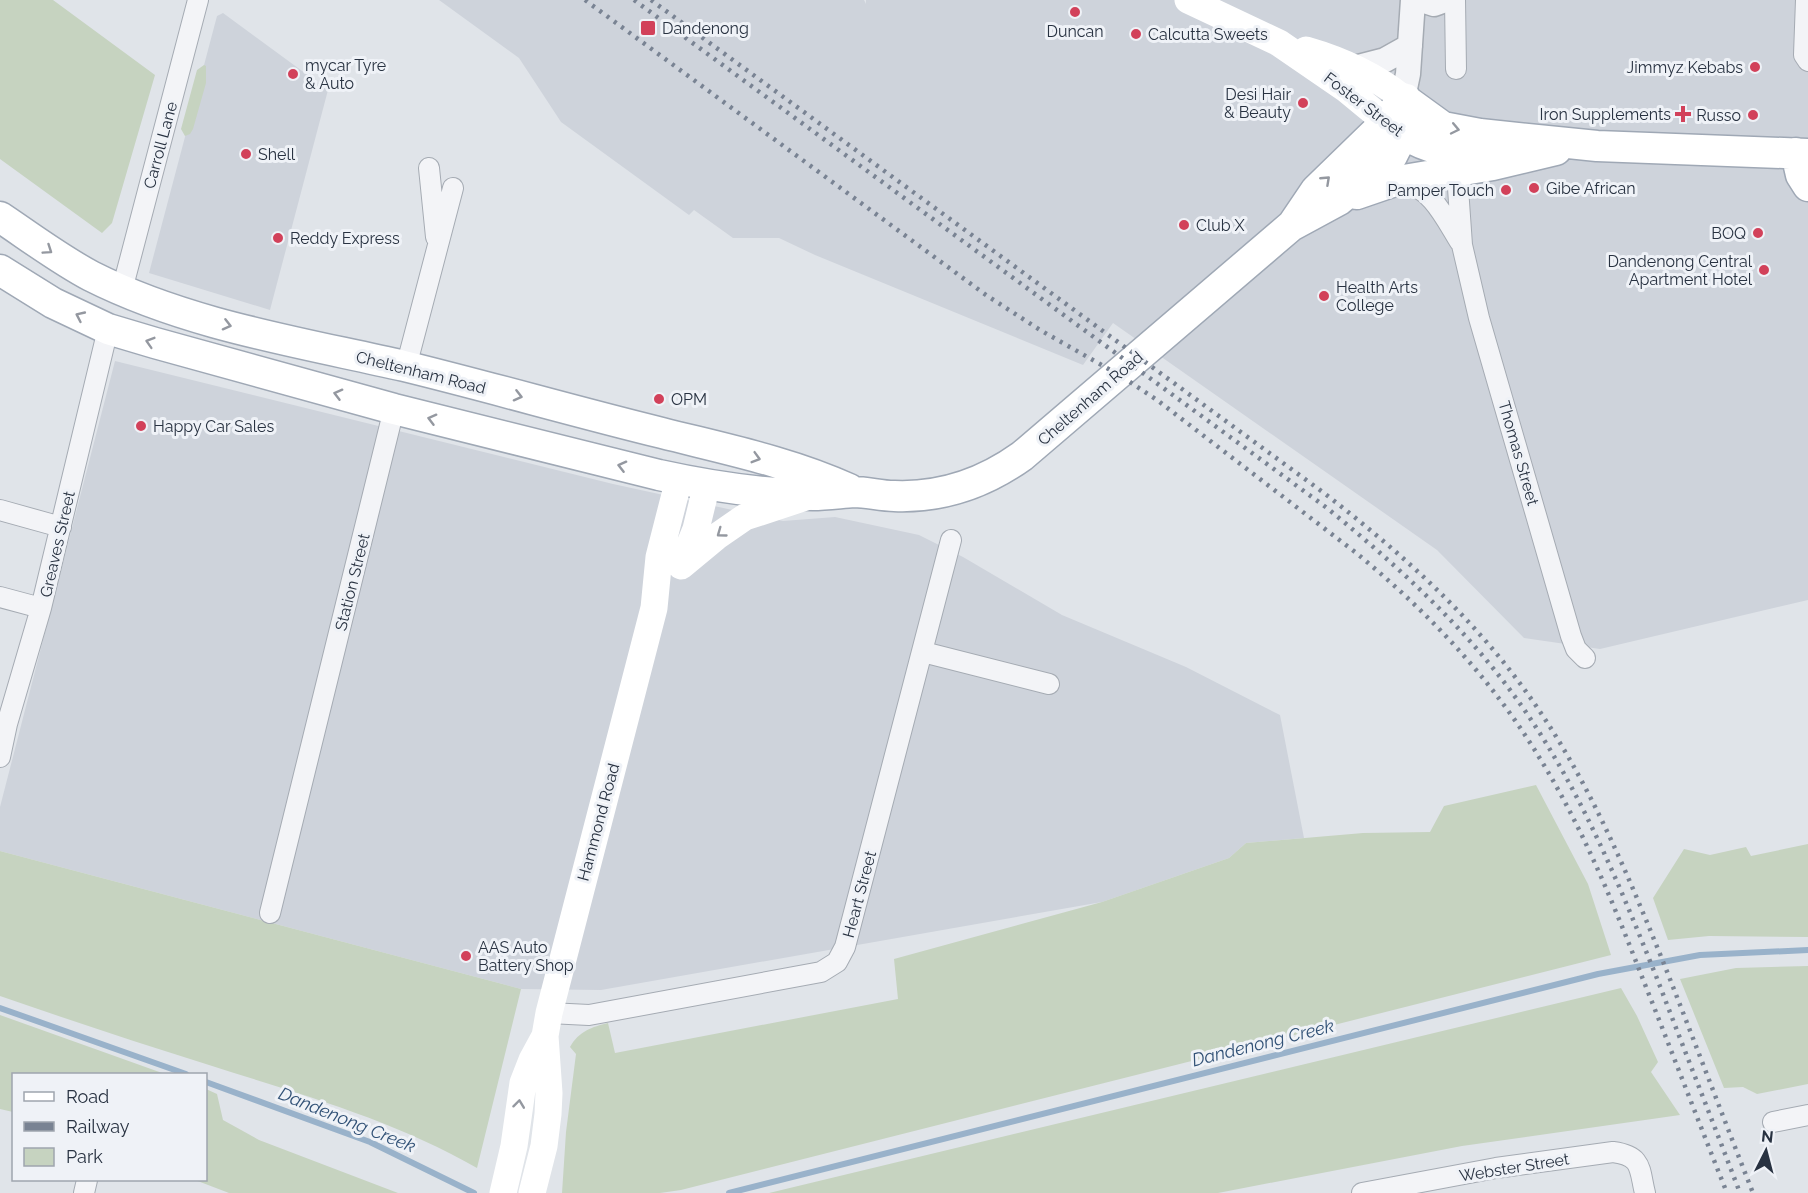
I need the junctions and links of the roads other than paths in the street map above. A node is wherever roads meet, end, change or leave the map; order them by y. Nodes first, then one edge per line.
1 (198, 0) edge
2 (1188, 0) edge
3 (1413, 0) edge
4 (1422, 0) edge
5 (1445, 0) edge
6 (1455, 0) edge
7 (1806, 0) edge
8 (1279, 43) junction
9 (1410, 46) junction
10 (1808, 61) edge
11 (1354, 68) junction
12 (1456, 69) dead end
13 (1404, 98) junction
14 (1394, 128) junction
15 (1597, 146) junction
16 (1556, 150) junction
17 (1802, 153) edge
18 (429, 168) dead end
19 (1469, 169) junction
20 (1399, 181) junction
21 (1808, 186) edge
22 (453, 188) dead end
23 (1339, 200) junction
24 (0, 217) edge
25 (1291, 226) junction
26 (1462, 245) junction
27 (436, 252) junction
28 (0, 270) edge
29 (122, 290) junction
30 (108, 329) junction
31 (406, 367) junction
32 (394, 409) junction
33 (700, 442) junction
34 (693, 482) junction
35 (857, 492) junction
36 (813, 495) junction
37 (0, 510) edge
38 (61, 527) junction
39 (951, 540) dead end
40 (681, 566) junction
41 (0, 597) edge
42 (41, 608) junction
43 (654, 609) junction
44 (923, 652) junction
45 (1585, 658) dead end
46 (1049, 684) dead end
47 (4, 723) edge
48 (0, 757) edge
49 (270, 913) dead end
50 (547, 1024) junction
51 (1808, 1115) edge
52 (1773, 1122) dead end
53 (1408, 1189) edge
54 (503, 1193) edge
55 (532, 1193) edge
56 (1362, 1193) edge
57 (1645, 1193) edge

1 - 29 street, Carroll Lane
2 - 8 main road, Foster Street
3 - 9 street
4 - 5 street
6 - 12 street
7 - 10 street
8 - 11 main road, Foster Street
8 - 14 main road, Foster Street
9 - 11 street
9 - 13 street
11 - 13 main road, Foster Street
13 - 14 main road
13 -> 15 main road, Foster Street
14 - 16 main road, Foster Street
14 - 23 main road, Cheltenham Road
25 -> 14 main road, Cheltenham Road
15 - 16 main road, Foster Street
15 - 17 main road, Foster Street
16 - 19 main road
17 - 21 main road
18 - 27 street, Station Street
19 - 20 main road
19 - 26 street, Thomas Street
20 - 23 main road
20 - 26 street, Thomas Street
22 - 27 street, Station Street
23 - 25 main road, Cheltenham Road
24 -> 29 main road, Cheltenham Road
25 - 35 main road, Cheltenham Road
26 - 45 street, Thomas Street
27 - 31 street, Station Street
30 -> 28 main road, Cheltenham Road
29 - 30 main road
29 -> 31 main road, Cheltenham Road
32 -> 30 main road, Cheltenham Road
30 - 38 street, Greaves Street
31 - 32 main road, Station Street
31 -> 33 main road, Cheltenham Road
34 -> 32 main road, Cheltenham Road
32 - 49 street, Station Street
33 - 34 main road
33 -> 35 main road, Cheltenham Road
34 - 36 main road, Cheltenham Road
34 - 40 main road, Hammond Road
34 - 43 main road, Hammond Road
35 - 36 main road, Cheltenham Road
36 -> 40 main road
37 - 38 street
38 - 42 street, Greaves Street
39 - 44 street, Heart Street
40 - 43 main road, Hammond Road
41 - 42 street
42 - 47 street, Greaves Street
43 - 50 main road, Hammond Road
44 - 46 street
44 - 50 street, Heart Street
47 - 48 street, Greaves Street
54 -> 50 main road, Hammond Road
50 - 55 main road, Hammond Road
51 - 52 street
53 - 56 street, Webster Street
53 - 57 street, Webster Street

